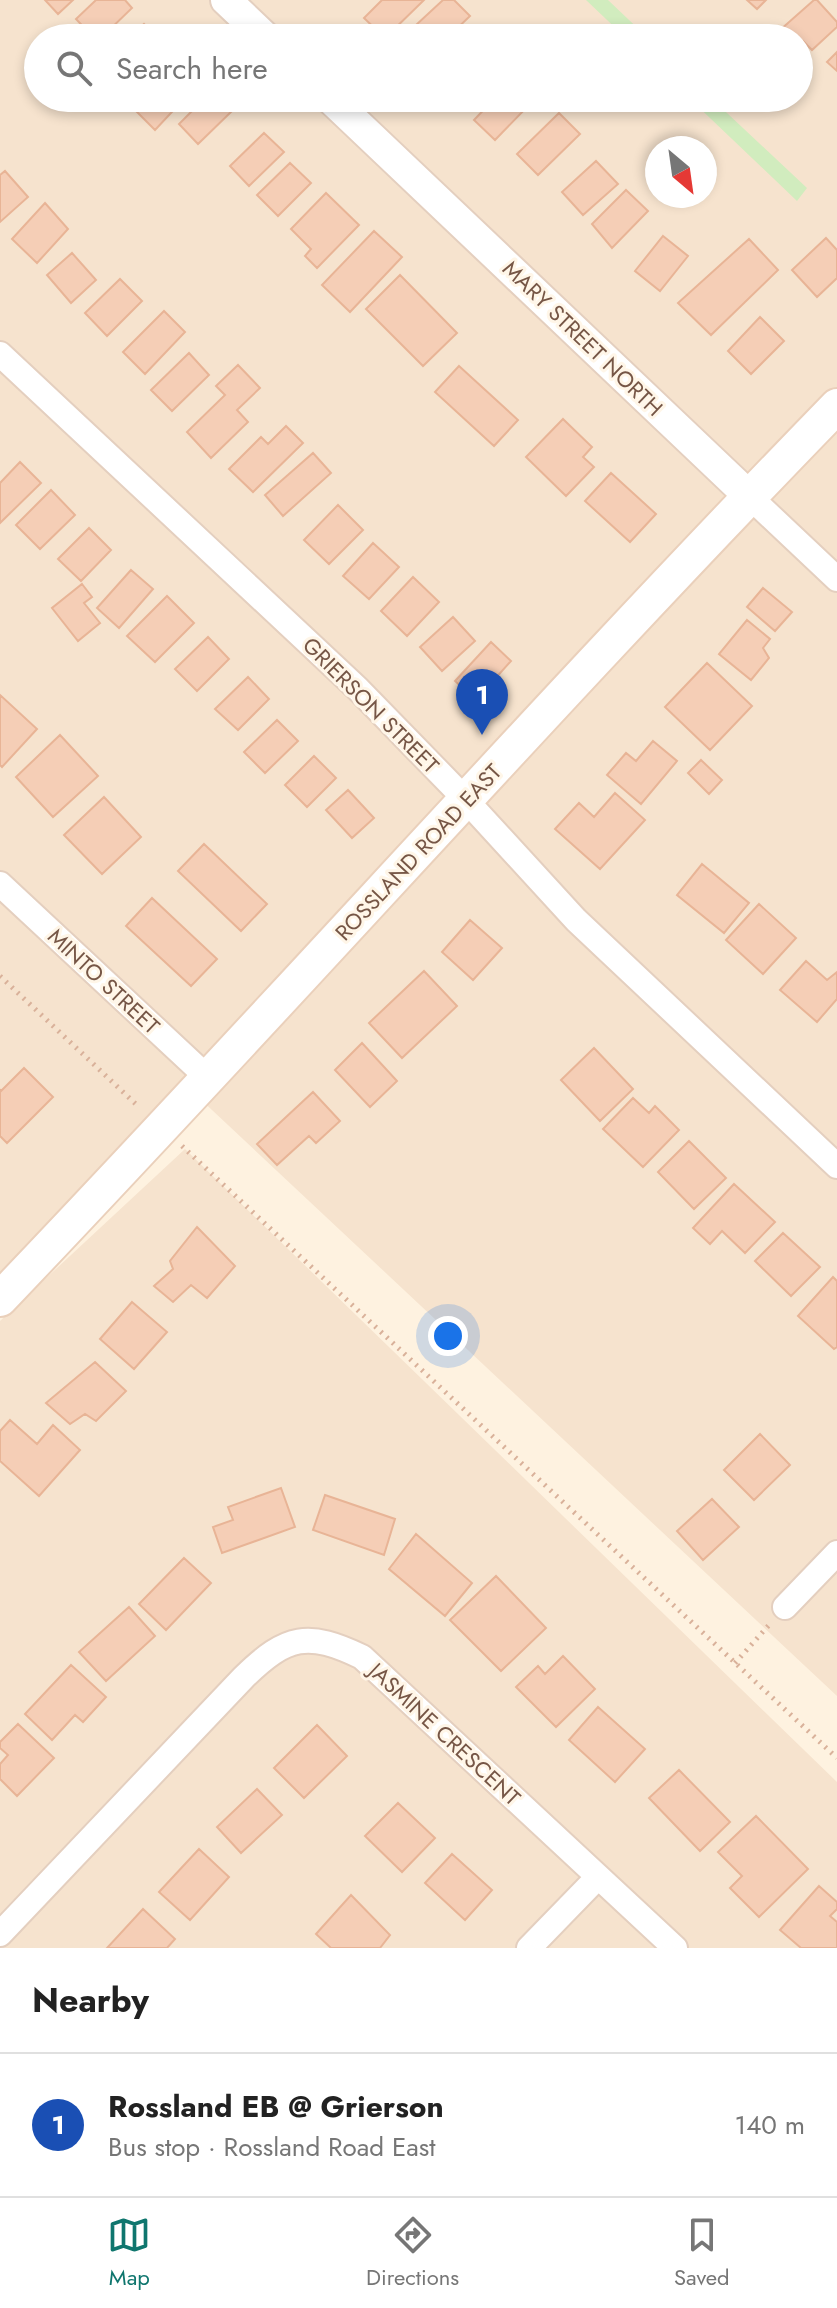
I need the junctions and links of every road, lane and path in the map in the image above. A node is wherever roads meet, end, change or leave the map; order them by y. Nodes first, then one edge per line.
1 (226, 0) edge
2 (251, 24) edge
3 (345, 112) edge
4 (0, 354) edge
5 (837, 406) edge
6 (749, 496) junction
7 (837, 579) edge
8 (466, 800) junction
9 (0, 884) edge
10 (0, 976) edge
11 (208, 1078) junction
12 (133, 1101) dead end
13 (185, 1149) dead end
14 (837, 1166) edge
15 (0, 1299) edge
16 (837, 1553) edge
17 (785, 1607) joint
18 (735, 1663) junction
19 (837, 1758) edge
20 (598, 1877) junction
21 (0, 1934) edge
22 (529, 1948) edge
23 (675, 1948) edge

1 - 2 street
3 - 6 street, MARY STREET NORTH
4 - 8 street, GRIERSON STREET
5 - 6 main road, ROSSLAND ROAD EAST
6 - 7 street, MARY STREET NORTH
6 - 8 main road, ROSSLAND ROAD EAST
8 - 11 main road, ROSSLAND ROAD EAST
8 - 14 street, GRIERSON STREET
9 - 11 street, MINTO STREET
10 - 12 path
11 - 15 main road, ROSSLAND ROAD EAST
13 - 18 path
16 - 17 street
17 - 18 path
18 - 19 path
20 - 21 street, JASMINE CRESCENT
20 - 22 street
20 - 23 street, JASMINE CRESCENT

